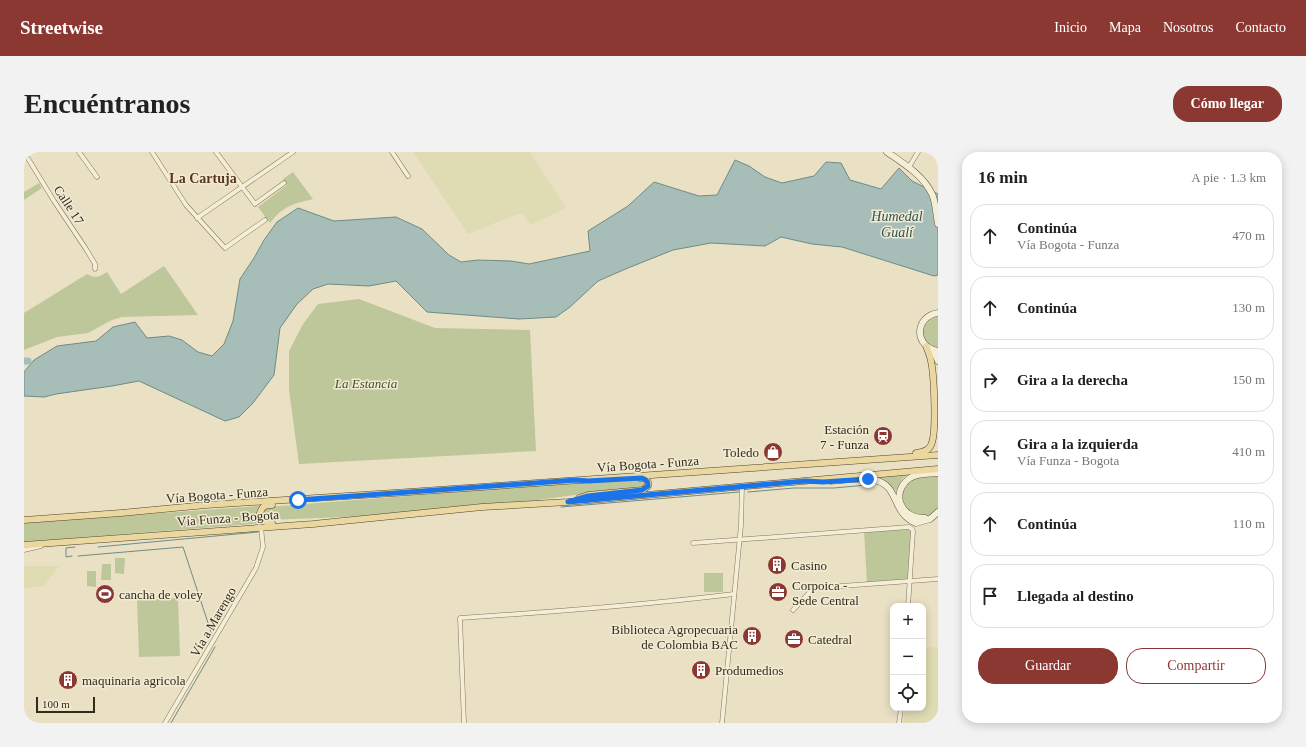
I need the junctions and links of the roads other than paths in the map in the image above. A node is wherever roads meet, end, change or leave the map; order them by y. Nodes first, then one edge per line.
1 (24, 152) edge
2 (79, 152) edge
3 (152, 152) edge
4 (216, 152) edge
5 (293, 152) edge
6 (392, 152) edge
7 (886, 152) edge
8 (918, 152) edge
9 (909, 167) junction
10 (408, 176) dead end
11 (97, 177) dead end
12 (284, 183) dead end
13 (242, 186) junction
14 (197, 218) junction
15 (265, 220) dead end
16 (938, 224) edge
17 (95, 269) dead end
18 (938, 310) edge
19 (938, 313) edge
20 (928, 316) junction
21 (926, 346) junction
22 (935, 351) edge
23 (938, 361) edge
24 (934, 409) junction
25 (938, 415) edge
26 (938, 455) edge
27 (883, 459) junction
28 (938, 469) edge
29 (938, 473) edge
30 (576, 480) junction
31 (805, 481) junction
32 (742, 486) junction
33 (351, 496) junction
34 (568, 502) junction
35 (936, 514) edge
36 (24, 520) edge
37 (354, 520) junction
38 (261, 527) junction
39 (739, 539) junction
40 (693, 542) dead end
41 (45, 544) junction
42 (24, 545) edge
43 (24, 550) edge
44 (938, 578) edge
45 (910, 580) junction
46 (734, 594) junction
47 (908, 603) edge
48 (793, 610) dead end
49 (901, 711) edge
50 (165, 723) edge
51 (464, 723) edge
52 (722, 723) edge
53 (900, 723) edge

1 - 17 street, Calle 17
2 - 11 street
3 - 14 street
4 - 13 street
5 - 13 street
6 - 10 street
7 - 9 street
8 - 9 street
9 - 16 street
12 - 13 street
13 - 14 street
14 - 15 street
18 - 20 street
19 - 20 street
20 - 21 street
21 - 22 street
21 - 24 main road
22 - 23 street
24 - 25 main road
24 - 27 main road
26 - 27 main road, Vía Bogota - Funza
27 - 30 main road, Vía Bogota - Funza
28 - 31 main road, Vía Funza - Bogota
29 - 35 street
30 - 33 main road, Vía Bogota - Funza
30 - 34 main road
31 - 32 main road, Vía Funza - Bogota
31 - 35 street
32 - 34 main road, Vía Funza - Bogota
32 - 39 street
33 - 36 main road, Vía Bogota - Funza
33 - 37 main road
34 - 37 main road, Vía Funza - Bogota
37 - 38 main road, Vía Funza - Bogota
38 - 41 main road, Vía Funza - Bogota
38 - 50 street, Vía a Marengo
39 - 40 street
39 - 45 street
39 - 46 street
41 - 42 main road, Vía Funza - Bogota
41 - 43 street, Vía Funza - Bogota
44 - 45 street
45 - 47 street
45 - 48 street
46 - 51 street
46 - 52 street
49 - 53 street

